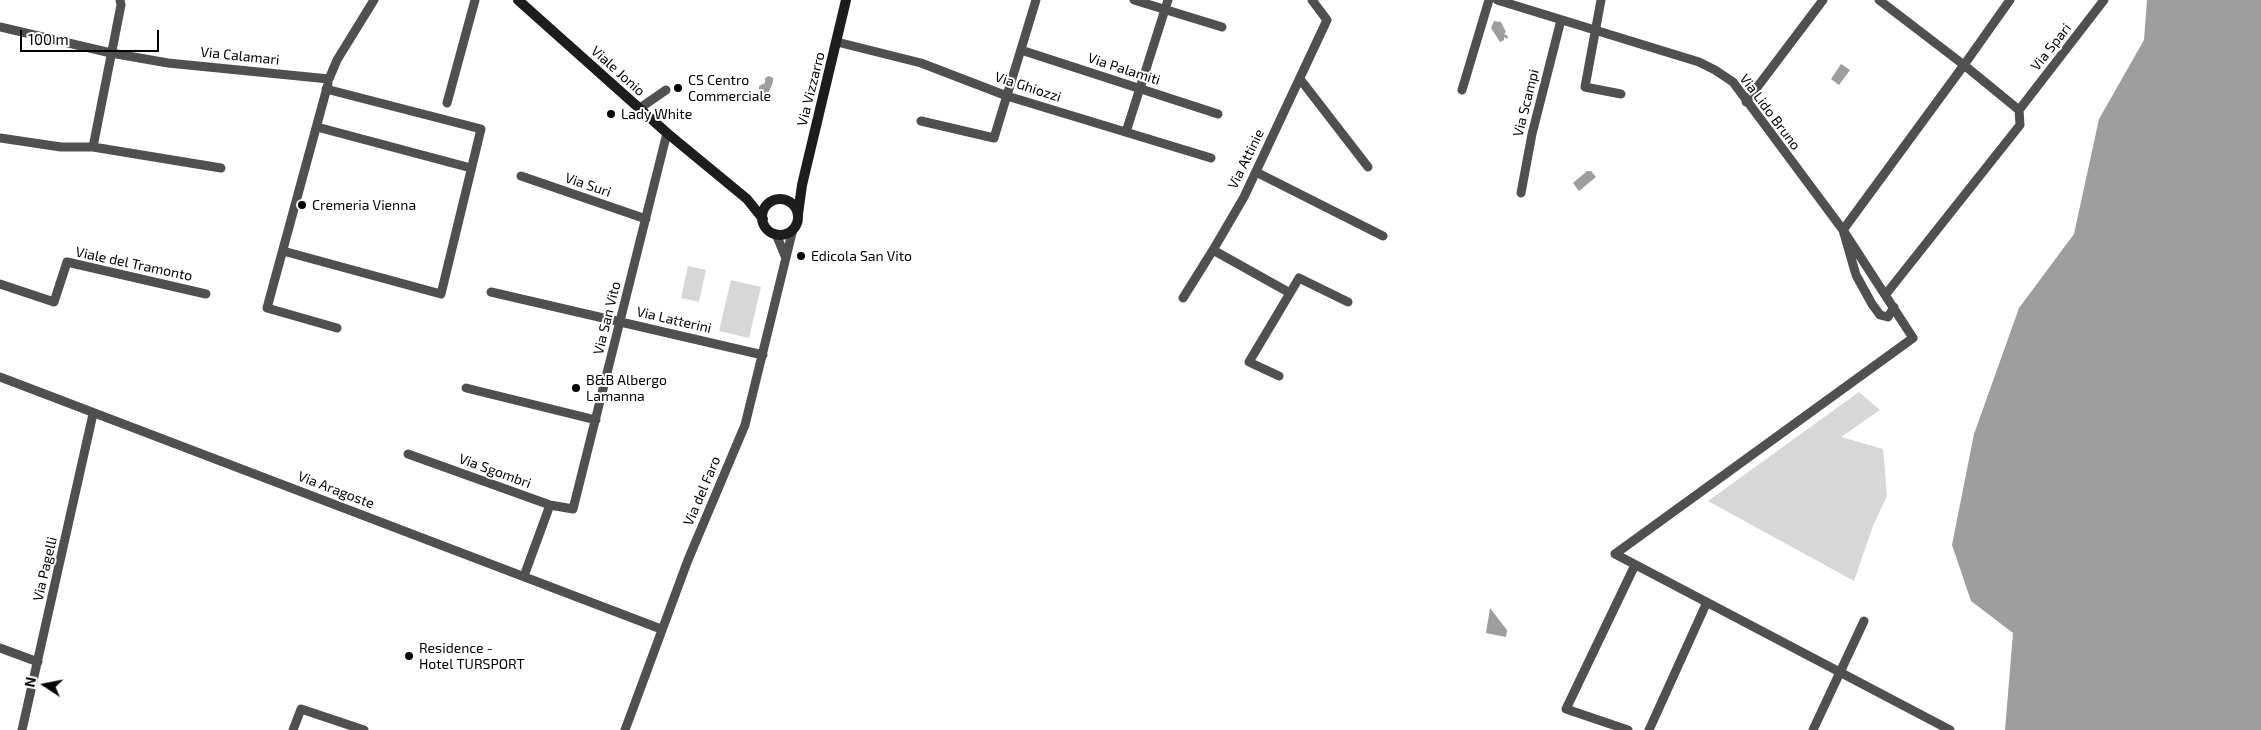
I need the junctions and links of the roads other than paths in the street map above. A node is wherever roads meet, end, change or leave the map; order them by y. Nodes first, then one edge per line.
1 (120, 0) edge
2 (374, 0) edge
3 (475, 0) edge
4 (518, 0) edge
5 (846, 0) edge
6 (1036, 0) edge
7 (1134, 0) edge
8 (1168, 0) edge
9 (1312, 0) edge
10 (1490, 0) edge
11 (1497, 0) edge
12 (1601, 0) edge
13 (1823, 0) edge
14 (1879, 0) edge
15 (2010, 0) edge
16 (2104, 0) edge
17 (1165, 10) junction
18 (1561, 20) junction
19 (0, 27) edge
20 (1222, 27) dead end
21 (1596, 31) junction
22 (837, 42) junction
23 (1021, 50) junction
24 (111, 53) junction
25 (1964, 65) junction
26 (329, 79) junction
27 (1300, 79) junction
28 (326, 89) junction
29 (1139, 89) junction
30 (666, 90) dead end
31 (1462, 90) dead end
32 (1621, 94) dead end
33 (1007, 96) junction
34 (1746, 102) junction
35 (447, 103) dead end
36 (640, 108) junction
37 (2019, 110) junction
38 (1218, 114) dead end
39 (921, 121) dead end
40 (317, 127) junction
41 (1126, 132) junction
42 (667, 133) junction
43 (0, 138) edge
44 (93, 148) junction
45 (1211, 158) dead end
46 (1368, 167) dead end
47 (221, 168) dead end
48 (471, 168) junction
49 (1256, 172) junction
50 (521, 176) dead end
51 (802, 185) junction
52 (1522, 193) dead end
53 (747, 199) junction
54 (787, 201) junction
55 (770, 203) junction
56 (798, 214) junction
57 (646, 219) junction
58 (763, 219) junction
59 (793, 229) junction
60 (1843, 230) junction
61 (776, 234) junction
62 (1383, 236) dead end
63 (1213, 250) junction
64 (283, 251) junction
65 (786, 256) junction
66 (0, 284) edge
67 (491, 292) dead end
68 (1290, 293) junction
69 (206, 294) dead end
70 (1886, 294) junction
71 (1183, 298) dead end
72 (1348, 302) dead end
73 (1894, 307) junction
74 (620, 321) junction
75 (337, 328) dead end
76 (763, 355) junction
77 (1280, 376) dead end
78 (0, 377) edge
79 (466, 388) dead end
80 (94, 414) junction
81 (596, 420) junction
82 (408, 454) dead end
83 (550, 505) junction
84 (573, 509) joint
85 (1635, 565) junction
86 (524, 576) junction
87 (1707, 602) junction
88 (1864, 621) dead end
89 (661, 629) junction
90 (0, 648) edge
91 (38, 662) junction
92 (1841, 672) junction
93 (22, 730) edge
94 (293, 730) edge
95 (364, 730) edge
96 (625, 730) edge
97 (1628, 730) edge
98 (1649, 730) edge
99 (1814, 730) edge
100 (1950, 730) edge

1 - 24 street
2 - 26 street
3 - 35 street
4 - 36 street, Viale Jonio
5 - 22 street, Via Vizzarro
6 - 23 street
7 - 17 street
8 - 17 street
9 - 27 street, Via Attinie
10 - 31 street
11 - 18 street, Via Lido Bruno
12 - 21 street
13 - 34 street
14 - 25 street
15 - 25 street
16 - 37 street, Via Spari
17 - 20 street
17 - 29 street
18 - 21 street, Via Lido Bruno
18 - 52 street, Via Scampi
19 - 24 street, Via Calamari
21 - 32 street
21 - 34 street, Via Lido Bruno
22 - 33 street, Via Ghiozzi
22 - 51 street, Via Vizzarro
23 - 29 street, Via Palamiti
23 - 33 street
24 - 26 street, Via Calamari
24 - 44 street
25 - 37 street
25 - 60 street
26 - 28 street
27 - 46 street
27 - 49 street, Via Attinie
28 - 40 street
28 - 48 street
29 - 38 street, Via Palamiti
29 - 41 street
30 - 36 street
33 - 39 street
33 - 41 street, Via Ghiozzi
34 - 60 street, Via Lido Bruno
36 - 42 street, Viale Jonio
37 - 70 street
40 - 48 street
40 - 64 street
41 - 45 street, Via Ghiozzi
42 - 53 street, Viale Jonio
42 - 57 street, Via San Vito
43 - 44 street
44 - 47 street
48 - 64 street
49 - 62 street
49 - 63 street, Via Attinie
50 - 57 street, Via Suri
51 - 54 street, Via Vizzarro
51 - 56 street, Via Vizzarro
53 - 55 street, Viale Jonio
53 - 58 street, Viale Jonio
54 - 55 street
54 - 56 street
55 - 58 street
56 - 59 street, Via Vizzarro
57 - 74 street, Via San Vito
58 - 61 street
59 - 61 street
59 - 65 street, Via del Faro
60 - 70 street, Via Lido Bruno
60 - 73 street
61 - 65 street
63 - 68 street
63 - 71 street, Via Attinie
64 - 75 street
65 - 76 street, Via del Faro
66 - 69 street, Viale del Tramonto
67 - 74 street, Via Latterini
68 - 72 street
68 - 77 street
70 - 73 street, Via Lido Bruno
73 - 85 street, Via Lido Bruno
74 - 76 street, Via Latterini
74 - 81 street, Via San Vito
76 - 89 street, Via del Faro
78 - 80 street, Via Aragoste
79 - 81 street
80 - 86 street, Via Aragoste
80 - 91 street, Via Pagelli
81 - 84 street, Via San Vito
82 - 83 street, Via Sgombri
83 - 84 street, Via Sgombri
83 - 86 street
85 - 87 street
85 - 97 street
86 - 89 street, Via Aragoste
87 - 92 street
87 - 98 street
88 - 92 street
89 - 96 street, Via del Faro
90 - 91 street
91 - 93 street, Via Pagelli
92 - 99 street
92 - 100 street
94 - 95 street

